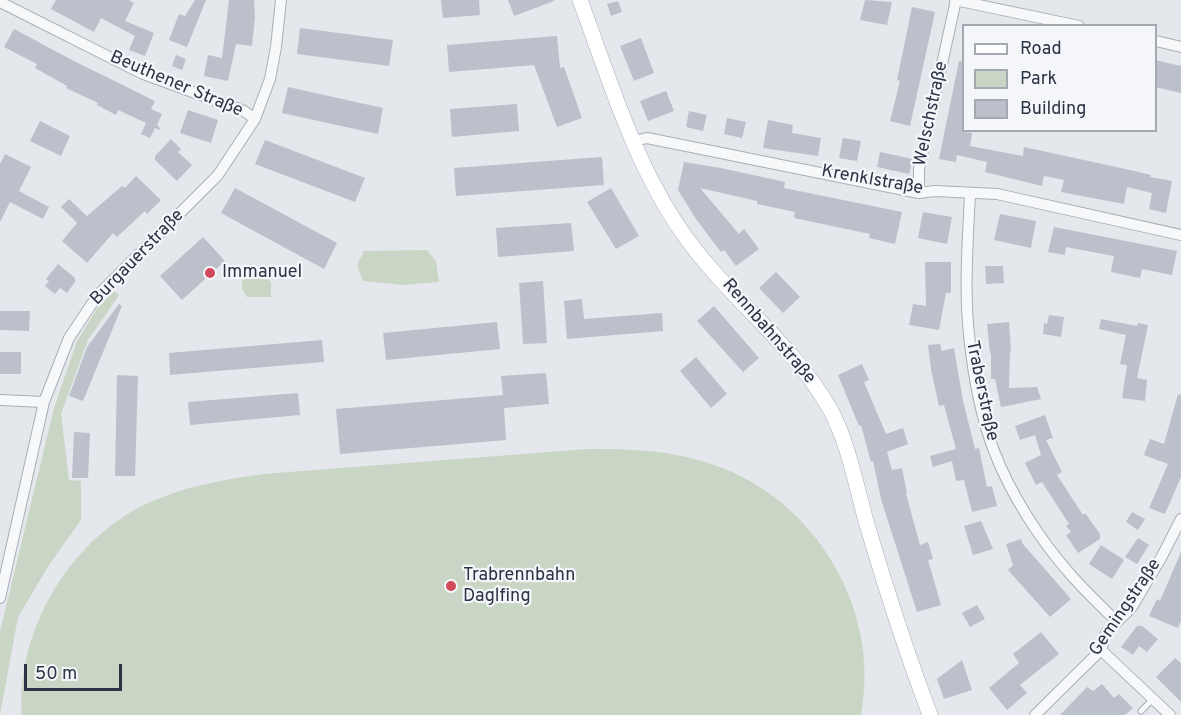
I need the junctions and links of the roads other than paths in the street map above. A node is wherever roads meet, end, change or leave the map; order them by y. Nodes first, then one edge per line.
1 (281, 0) edge
2 (580, 0) edge
3 (956, 0) edge
4 (0, 2) edge
5 (1070, 24) edge
6 (1157, 41) edge
7 (1181, 47) edge
8 (255, 119) junction
9 (634, 141) junction
10 (919, 192) junction
11 (970, 192) junction
12 (1181, 235) edge
13 (0, 400) edge
14 (44, 402) junction
15 (1181, 519) edge
16 (4, 559) edge
17 (0, 598) edge
18 (1116, 621) junction
19 (1101, 650) junction
20 (1153, 699) junction
21 (1140, 711) dead end
22 (930, 715) edge
23 (1035, 715) edge
24 (1170, 715) edge

1 - 8 street, Burgauerstraße
2 - 9 street, Rennbahnstraße
3 - 5 street
3 - 10 street, Welschstraße
4 - 8 street, Beuthener Straße
6 - 7 street
8 - 14 street, Burgauerstraße
9 - 10 street, Krenklstraße
9 - 22 street, Rennbahnstraße
10 - 11 street, Krenklstraße
11 - 12 street, Krenklstraße
11 - 18 street, Traberstraße
13 - 14 street
14 - 16 street, Burgauerstraße
15 - 18 street, Gemingstraße
16 - 17 street, Burgauerstraße
18 - 19 street, Gemingstraße
19 - 20 street
19 - 23 street, Gemingstraße
20 - 21 lane
20 - 24 street

